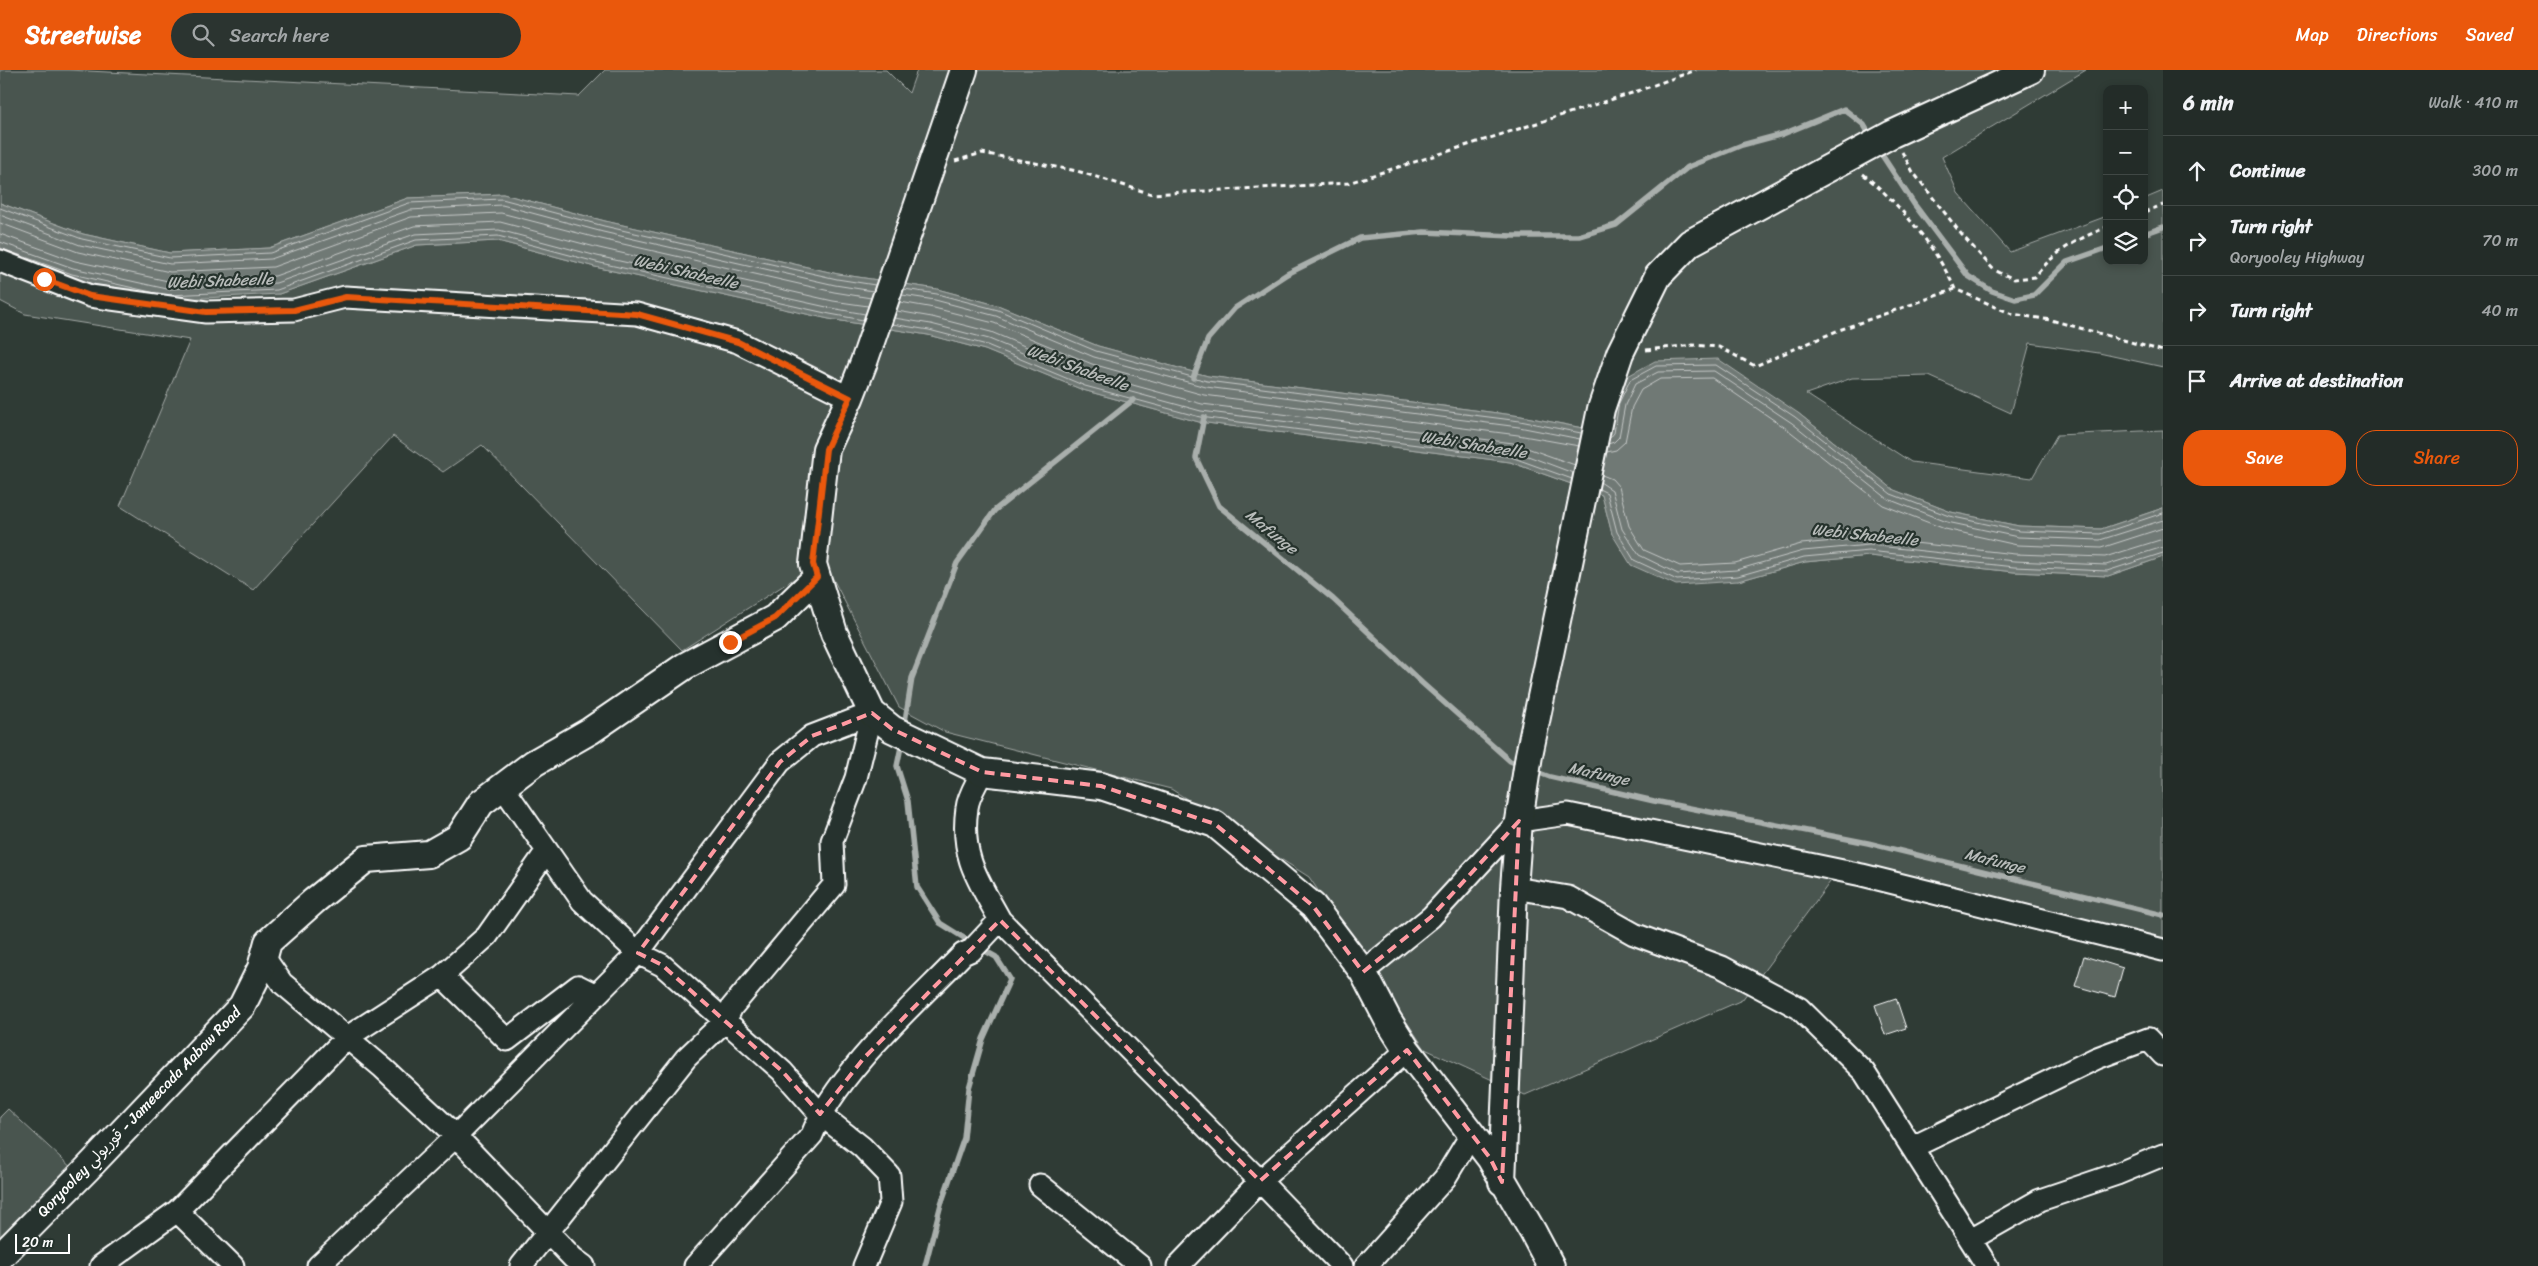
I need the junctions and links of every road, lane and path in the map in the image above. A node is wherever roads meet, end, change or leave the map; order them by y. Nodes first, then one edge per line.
1 (964, 70) edge
2 (1696, 70) edge
3 (2031, 70) edge
4 (1889, 136) junction
5 (1850, 157) junction
6 (930, 169) junction
7 (2163, 205) edge
8 (2148, 211) edge
9 (2103, 229) edge
10 (0, 261) edge
11 (1955, 289) junction
12 (2163, 351) edge
13 (1620, 354) junction
14 (850, 398) junction
15 (817, 577) junction
16 (872, 714) junction
17 (982, 772) junction
18 (503, 787) junction
19 (1519, 821) junction
20 (546, 852) junction
21 (1514, 888) junction
22 (1000, 920) junction
23 (2163, 950) edge
24 (638, 954) junction
25 (264, 957) junction
26 (1363, 972) junction
27 (442, 976) junction
28 (596, 995) junction
29 (725, 1020) junction
30 (346, 1038) junction
31 (1407, 1050) junction
32 (2163, 1055) edge
33 (820, 1114) junction
34 (1471, 1135) junction
35 (456, 1136) junction
36 (1913, 1147) junction
37 (2163, 1155) edge
38 (1260, 1181) junction
39 (1502, 1182) junction
40 (1040, 1185) dead end
41 (177, 1211) junction
42 (549, 1233) junction
43 (1971, 1239) junction
44 (0, 1256) edge
45 (101, 1266) edge
46 (233, 1266) edge
47 (318, 1266) edge
48 (521, 1266) edge
49 (584, 1266) edge
50 (695, 1266) edge
51 (864, 1266) edge
52 (1140, 1266) edge
53 (1178, 1266) edge
54 (1342, 1266) edge
55 (1366, 1266) edge
56 (1551, 1266) edge
57 (1987, 1266) edge

1 - 6 street
2 - 6 path
3 - 4 street
4 - 5 street
4 - 9 path
5 - 11 path
5 - 13 street
6 - 14 street
7 - 8 path
10 - 14 street
11 - 12 path
11 - 13 path
13 - 19 street
14 - 15 street
15 - 16 street
15 - 18 street, Qoryooley قوريولي - Jameecada Aabow Road
16 - 17 street
16 - 24 street
16 - 29 street
17 - 22 street
17 - 26 street
18 - 20 street
18 - 25 street, Qoryooley قوريولي - Jameecada Aabow Road
19 - 21 street
19 - 23 street
19 - 26 street
20 - 24 street
20 - 27 street
21 - 36 street
21 - 39 street
22 - 33 street
22 - 38 street
24 - 28 street
24 - 29 street
25 - 30 street
25 - 44 street, Qoryooley قوريولي - Jameecada Aabow Road
26 - 31 street
27 - 28 street
27 - 30 street
28 - 35 street
29 - 33 street
29 - 42 street
30 - 35 street
30 - 41 street
31 - 34 street
31 - 38 street
32 - 36 street
33 - 50 street
33 - 51 street
34 - 39 street
34 - 55 street
35 - 42 street
35 - 47 street
36 - 43 street
37 - 43 street
38 - 53 street
38 - 54 street
39 - 56 street
40 - 52 street
41 - 45 street
41 - 46 street
42 - 48 street
42 - 49 street
43 - 57 street

